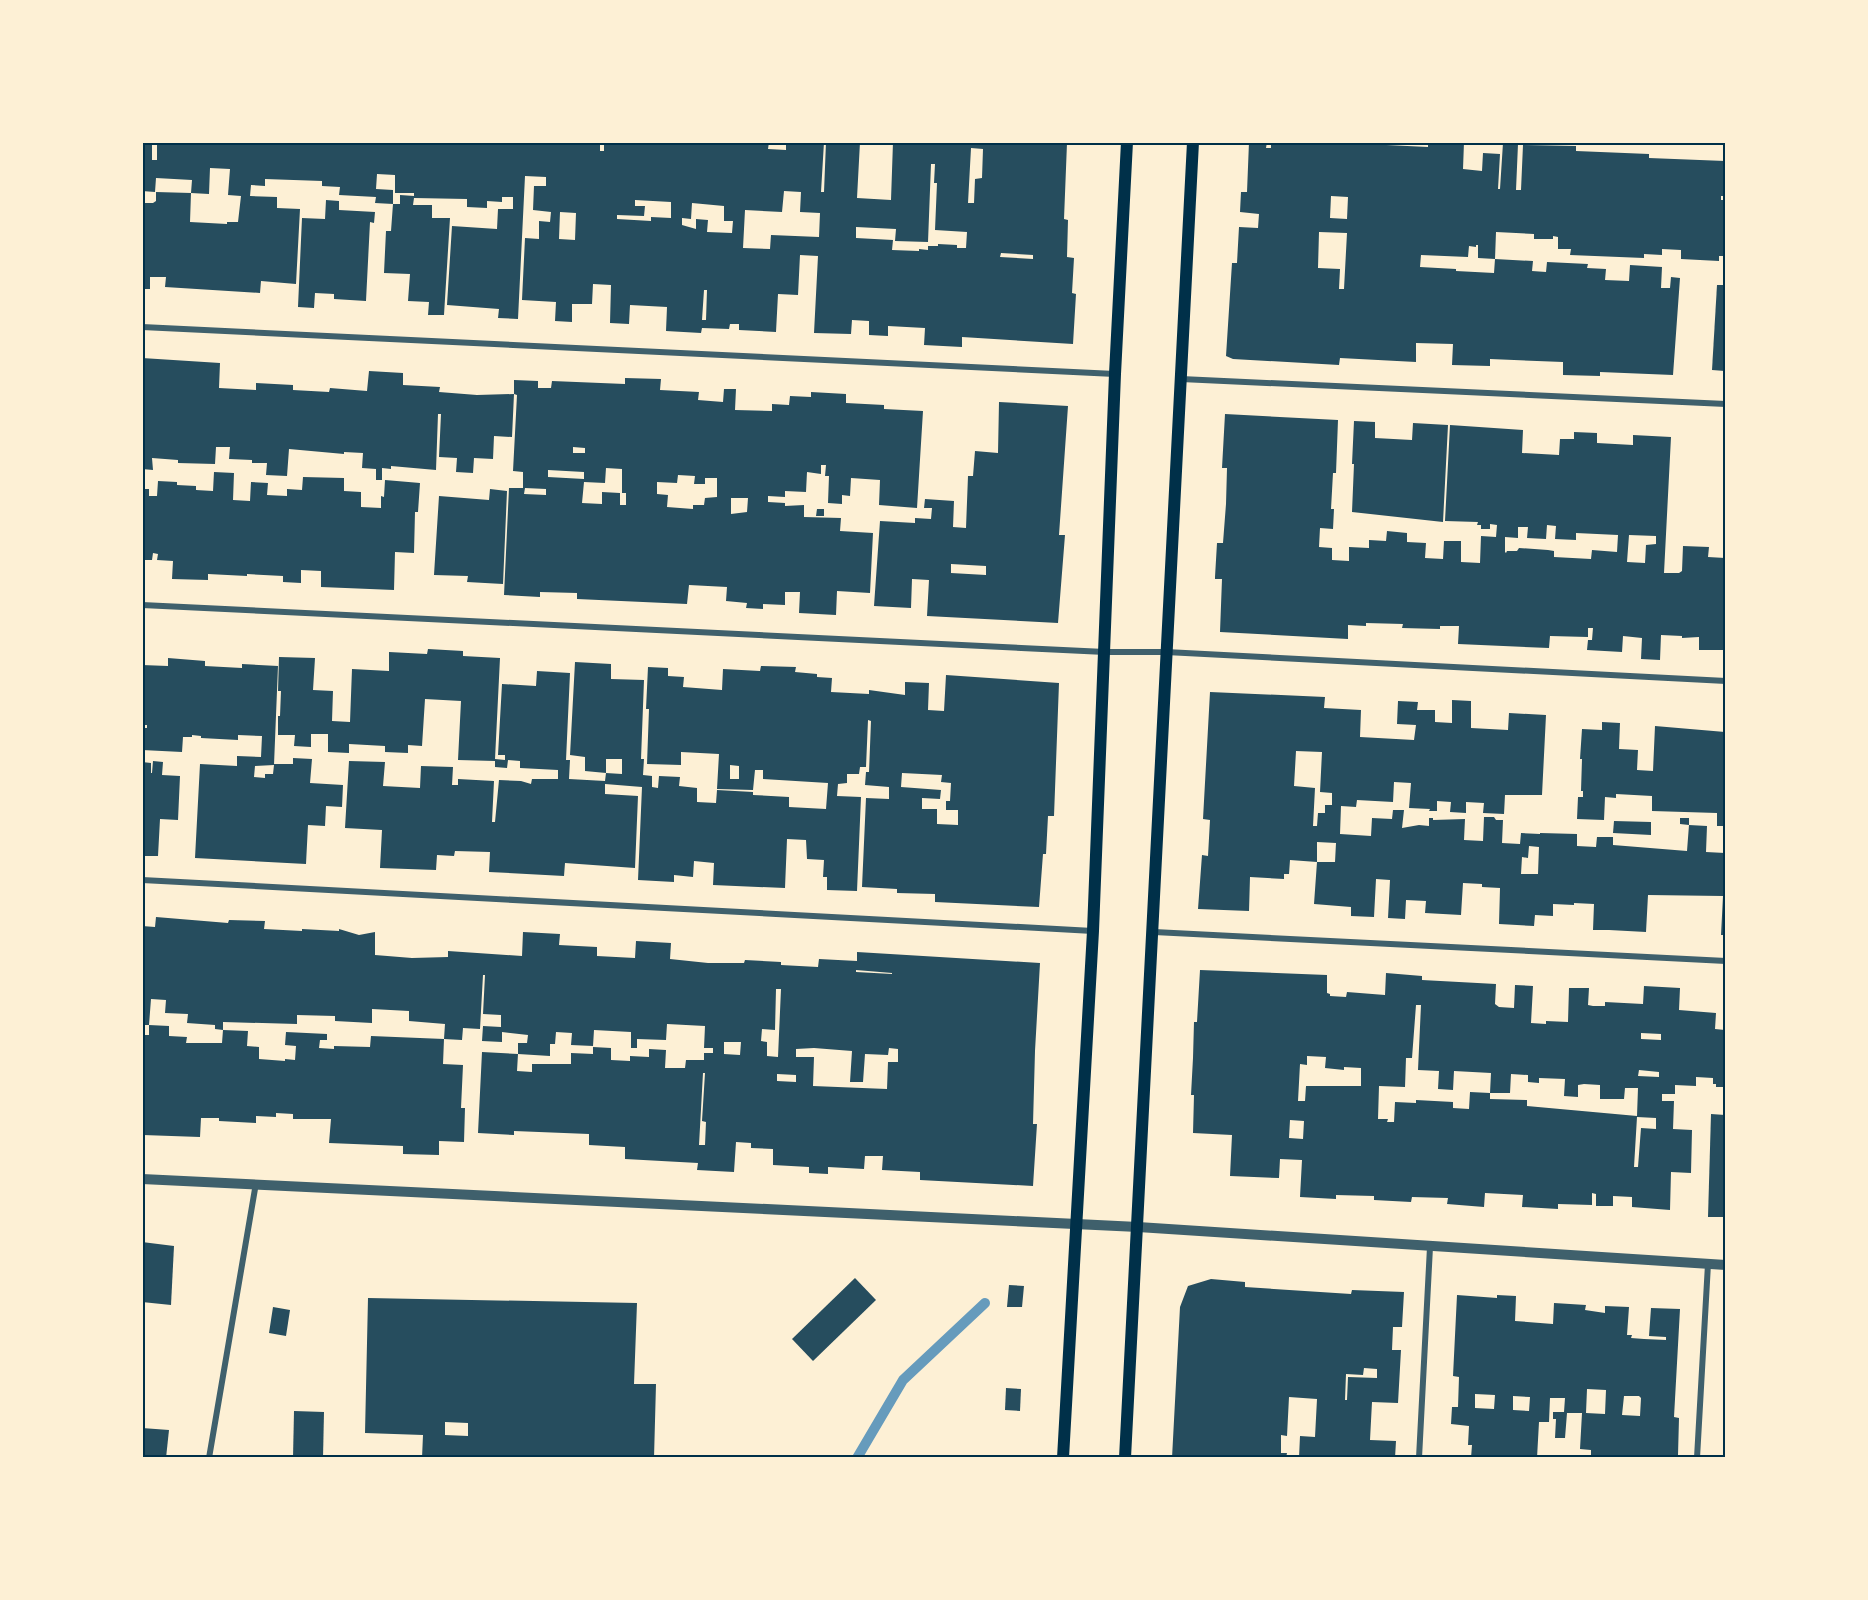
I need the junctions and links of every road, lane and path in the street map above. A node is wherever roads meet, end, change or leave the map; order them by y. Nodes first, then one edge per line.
1 (1128, 142) edge
2 (1193, 142) edge
3 (142, 327) edge
4 (1115, 374) junction
5 (1181, 379) junction
6 (1725, 404) edge
7 (142, 605) edge
8 (1105, 652) junction
9 (1167, 652) junction
10 (1725, 681) edge
11 (142, 880) edge
12 (1093, 930) junction
13 (1154, 932) junction
14 (1725, 961) edge
15 (142, 1179) edge
16 (256, 1183) junction
17 (1077, 1224) junction
18 (1138, 1227) junction
19 (1430, 1247) junction
20 (1708, 1264) junction
21 (1725, 1265) edge
22 (209, 1458) edge
23 (1063, 1458) edge
24 (1125, 1458) edge
25 (1419, 1458) edge
26 (1697, 1458) edge

1 - 4 main road
2 - 5 main road
3 - 4 street
4 - 8 main road
5 - 6 street
5 - 9 main road
7 - 8 street
8 - 9 street
8 - 12 main road
9 - 10 street
9 - 13 main road
11 - 12 street
12 - 17 main road
13 - 14 street
13 - 18 main road
15 - 16 street
16 - 17 street
16 - 22 street
17 - 18 street
17 - 23 main road
18 - 19 street
18 - 24 main road
19 - 20 street
19 - 25 street
20 - 21 street
20 - 26 street

